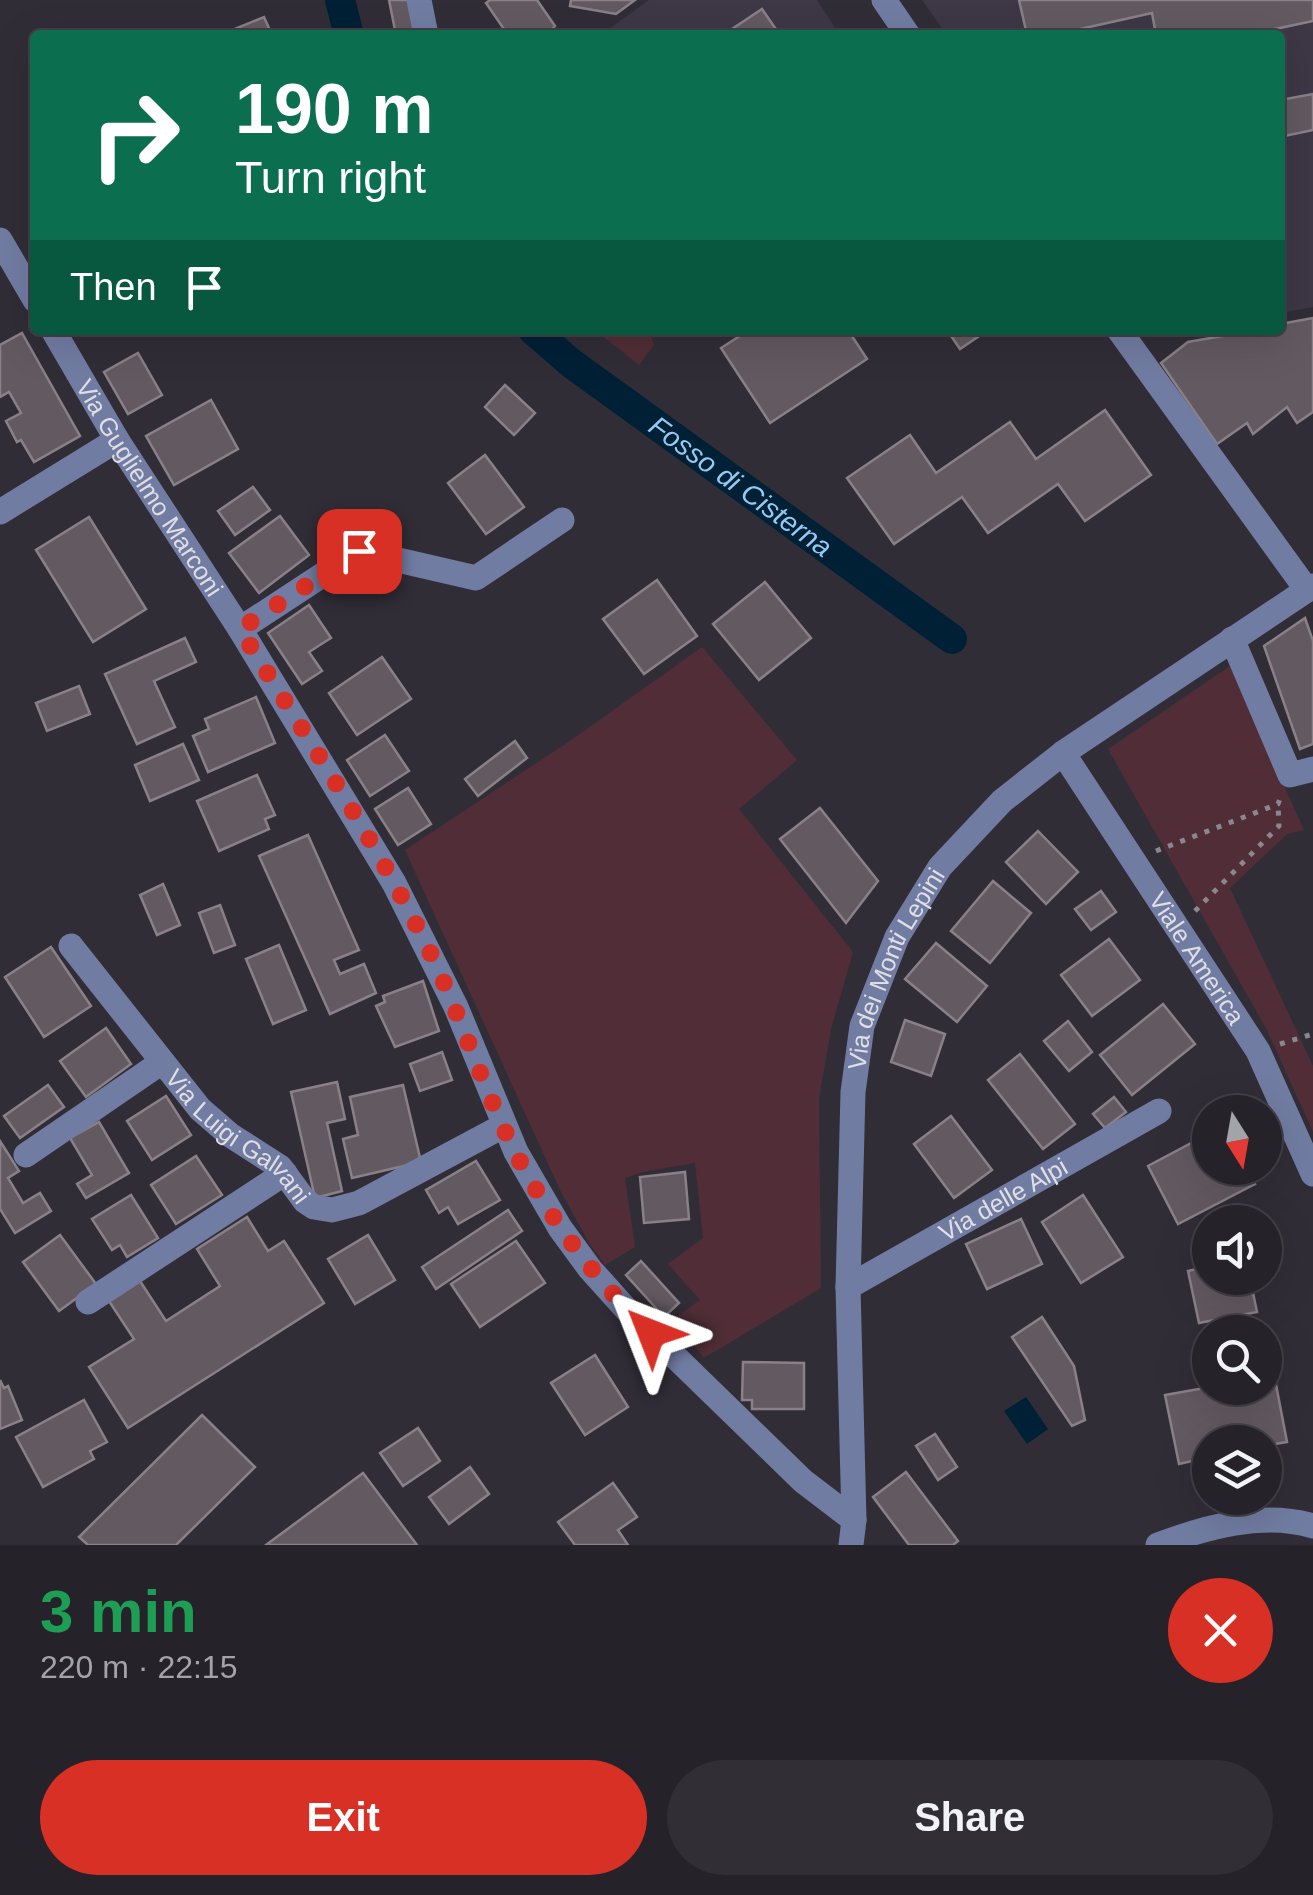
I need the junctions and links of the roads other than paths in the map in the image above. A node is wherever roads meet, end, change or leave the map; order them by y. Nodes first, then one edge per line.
1 (419, 0) edge
2 (884, 0) edge
3 (425, 30) edge
4 (905, 30) edge
5 (0, 240) edge
6 (30, 291) edge
7 (55, 335) edge
8 (1123, 335) edge
9 (117, 440) junction
10 (1, 508) edge
11 (562, 520) dead end
12 (1310, 588) edge
13 (240, 629) junction
14 (1232, 639) junction
15 (1063, 753) junction
16 (1302, 772) edge
17 (71, 946) dead end
18 (162, 1062) junction
19 (1159, 1111) dead end
20 (504, 1126) junction
21 (26, 1155) dead end
22 (285, 1173) junction
23 (1313, 1174) edge
24 (848, 1287) junction
25 (88, 1302) dead end
26 (1313, 1526) edge
27 (853, 1537) edge
28 (1158, 1545) edge

1 - 3 street
2 - 4 street
5 - 6 street
7 - 9 street, Via Guglielmo Marconi
8 - 12 street
9 - 10 street
9 - 13 street, Via Guglielmo Marconi
11 - 13 street
12 - 14 street, Via dei Monti Lepini
13 - 20 street, Via Guglielmo Marconi
14 - 15 street, Via dei Monti Lepini
14 - 16 street
15 - 23 street, Viale America
15 - 24 street, Via dei Monti Lepini
17 - 18 street, Via Luigi Galvani
18 - 21 street
18 - 22 street, Via Luigi Galvani
19 - 24 street, Via delle Alpi
20 - 22 street, Via Luigi Galvani
20 - 27 street, Via Guglielmo Marconi
22 - 25 street
24 - 27 street, Via dei Monti Lepini
26 - 28 street

